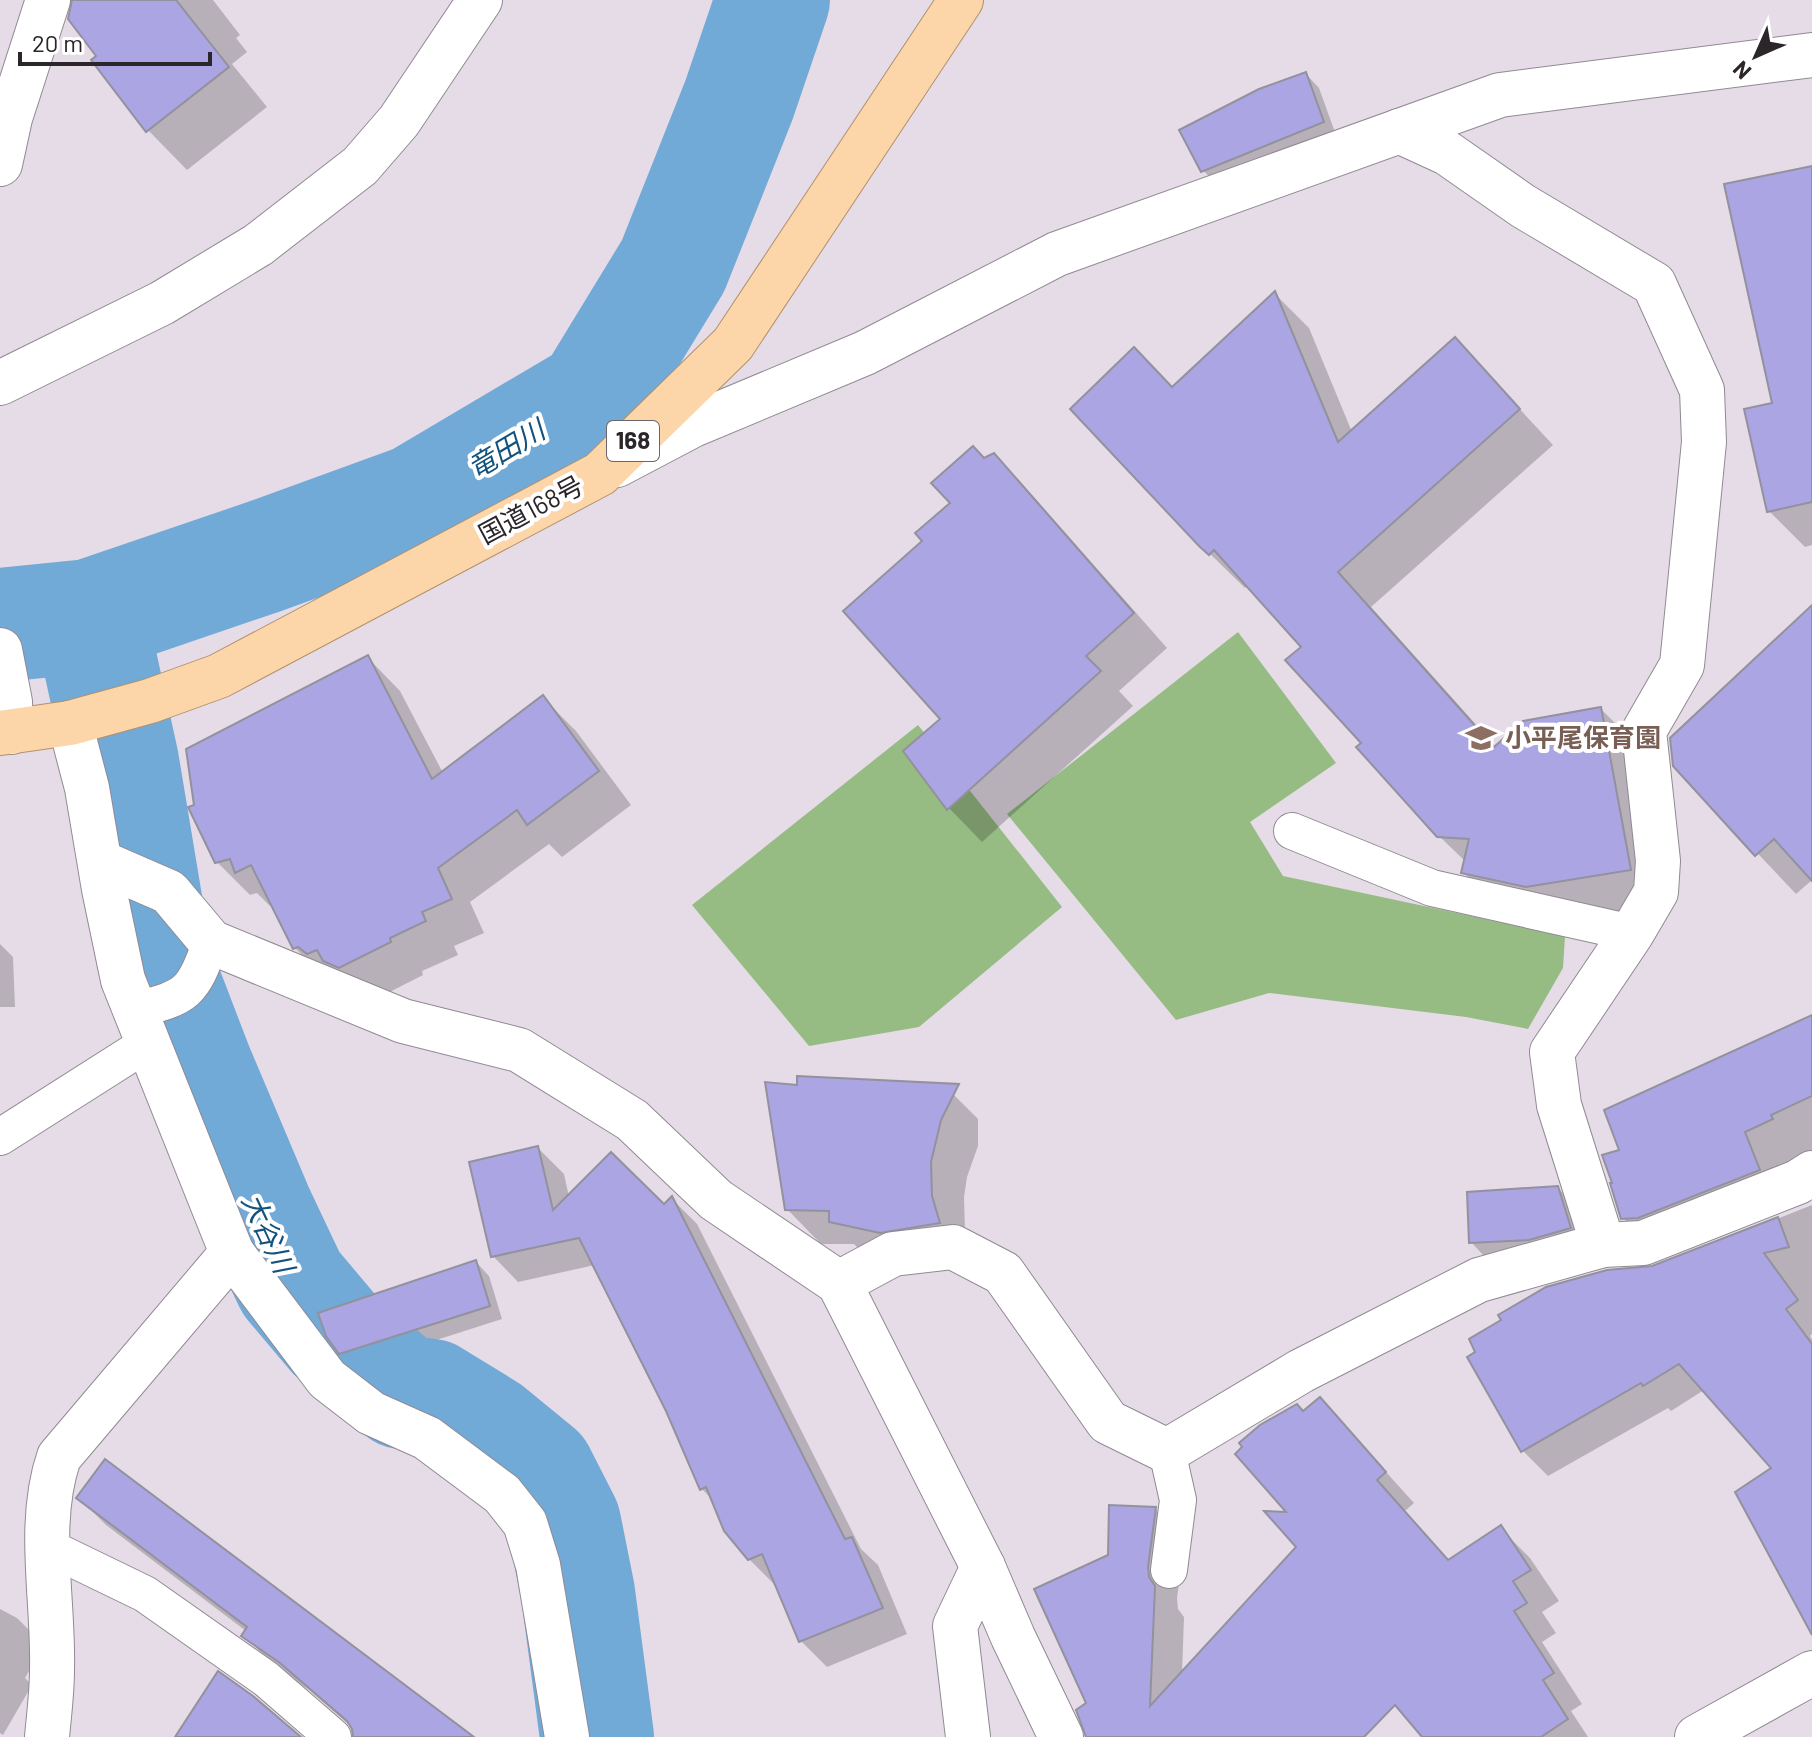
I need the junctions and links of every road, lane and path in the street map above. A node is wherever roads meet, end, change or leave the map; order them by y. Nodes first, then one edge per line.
1 (48, 0) edge
2 (480, 0) edge
3 (961, 0) edge
4 (1812, 55) edge
5 (1399, 131) junction
6 (0, 164) edge
7 (0, 383) edge
8 (600, 474) junction
9 (0, 650) edge
10 (82, 720) junction
11 (7, 722) edge
12 (1292, 831) dead end
13 (100, 862) junction
14 (1632, 933) junction
15 (211, 942) junction
16 (143, 1020) junction
17 (0, 1137) edge
18 (1807, 1185) edge
19 (1603, 1245) junction
20 (232, 1253) junction
21 (839, 1283) junction
22 (1167, 1451) junction
23 (48, 1547) junction
24 (983, 1567) junction
25 (1169, 1570) dead end
26 (1812, 1673) edge
27 (47, 1737) edge
28 (333, 1737) edge
29 (567, 1737) edge
30 (968, 1737) edge
31 (1061, 1737) edge
32 (1697, 1737) edge

1 - 6 street
2 - 7 street
3 - 8 highway, 国道168号 / 168
4 - 5 street
5 - 8 street
5 - 14 street
8 - 10 highway, 国道168号 / 168
9 - 11 street
10 - 11 highway, 国道168号 / 168
10 - 13 street
12 - 14 lane
13 - 15 street
13 - 16 street
14 - 19 street
15 - 16 lane
15 - 21 street
16 - 17 lane
16 - 20 street
18 - 19 street
19 - 22 street
20 - 23 street
20 - 29 street
21 - 22 street
21 - 24 street
22 - 25 lane
23 - 27 street
23 - 28 lane
24 - 30 street
24 - 31 street
26 - 32 street

